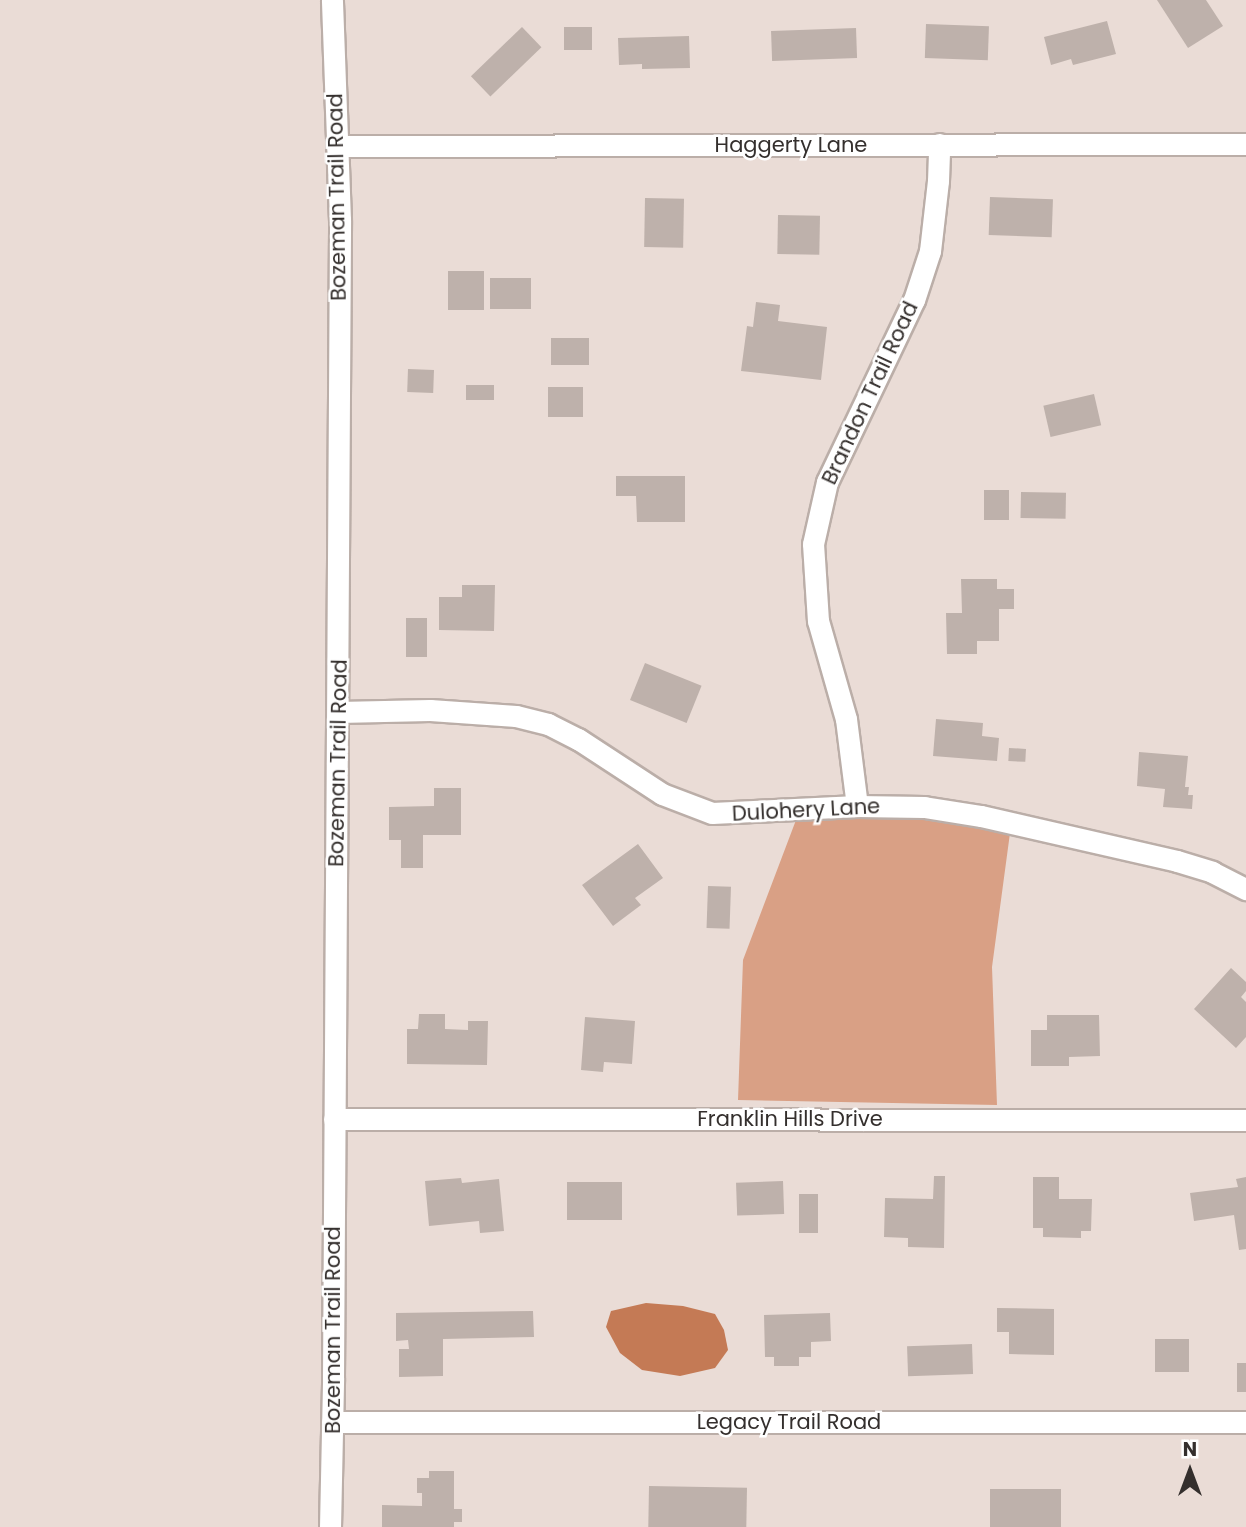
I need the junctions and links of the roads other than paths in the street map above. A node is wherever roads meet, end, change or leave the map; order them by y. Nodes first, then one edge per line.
1 (332, 0) edge
2 (939, 144) junction
3 (1246, 144) edge
4 (337, 146) junction
5 (338, 712) junction
6 (856, 806) junction
7 (1246, 888) edge
8 (334, 1119) junction
9 (1246, 1120) edge
10 (332, 1422) junction
11 (1246, 1422) edge
12 (330, 1527) edge

1 - 4 street, Bozeman Trail Road
2 - 3 street, Haggerty Lane
2 - 4 street, Haggerty Lane
2 - 6 street, Brandon Trail Road
4 - 5 street, Bozeman Trail Road
5 - 6 street, Dulohery Lane
5 - 8 street, Bozeman Trail Road
6 - 7 street, Dulohery Lane
8 - 9 street, Franklin Hills Drive
8 - 10 street, Bozeman Trail Road
10 - 11 street, Legacy Trail Road
10 - 12 street, Bozeman Trail Road

